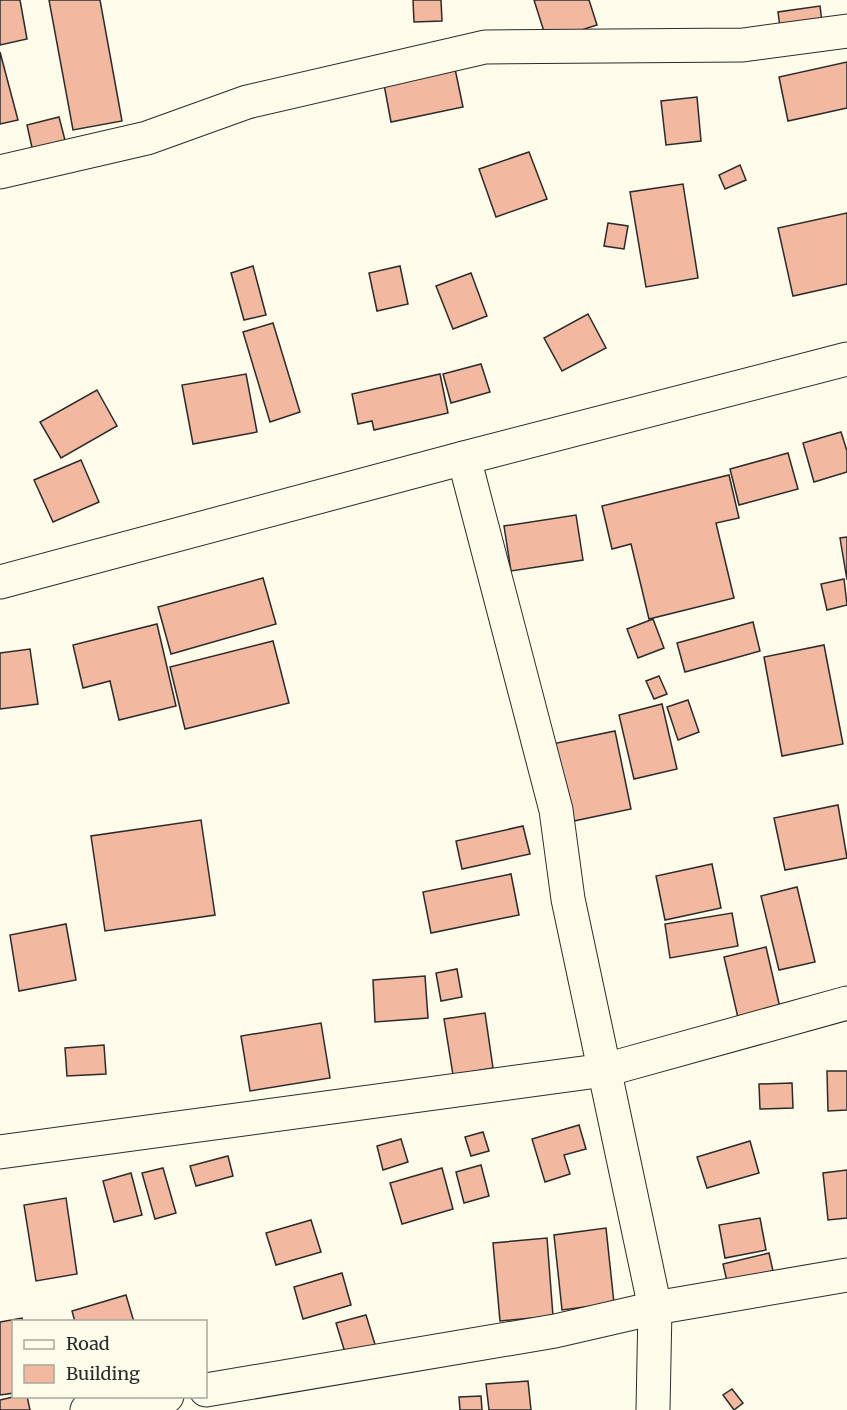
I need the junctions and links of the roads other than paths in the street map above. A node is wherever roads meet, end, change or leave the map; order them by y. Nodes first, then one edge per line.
1 (847, 31) edge
2 (0, 172) edge
3 (847, 359) edge
4 (464, 458) junction
5 (0, 582) edge
6 (847, 1003) edge
7 (605, 1070) junction
8 (0, 1152) edge
9 (847, 1275) edge
10 (655, 1308) junction
11 (207, 1390) edge
12 (156, 1398) edge
13 (87, 1410) edge
14 (653, 1410) edge

1 - 2 main road
3 - 4 main road
4 - 5 main road
4 - 7 main road
6 - 7 main road
7 - 8 main road
7 - 10 main road
9 - 10 main road
10 - 11 main road
10 - 14 main road
12 - 13 main road

